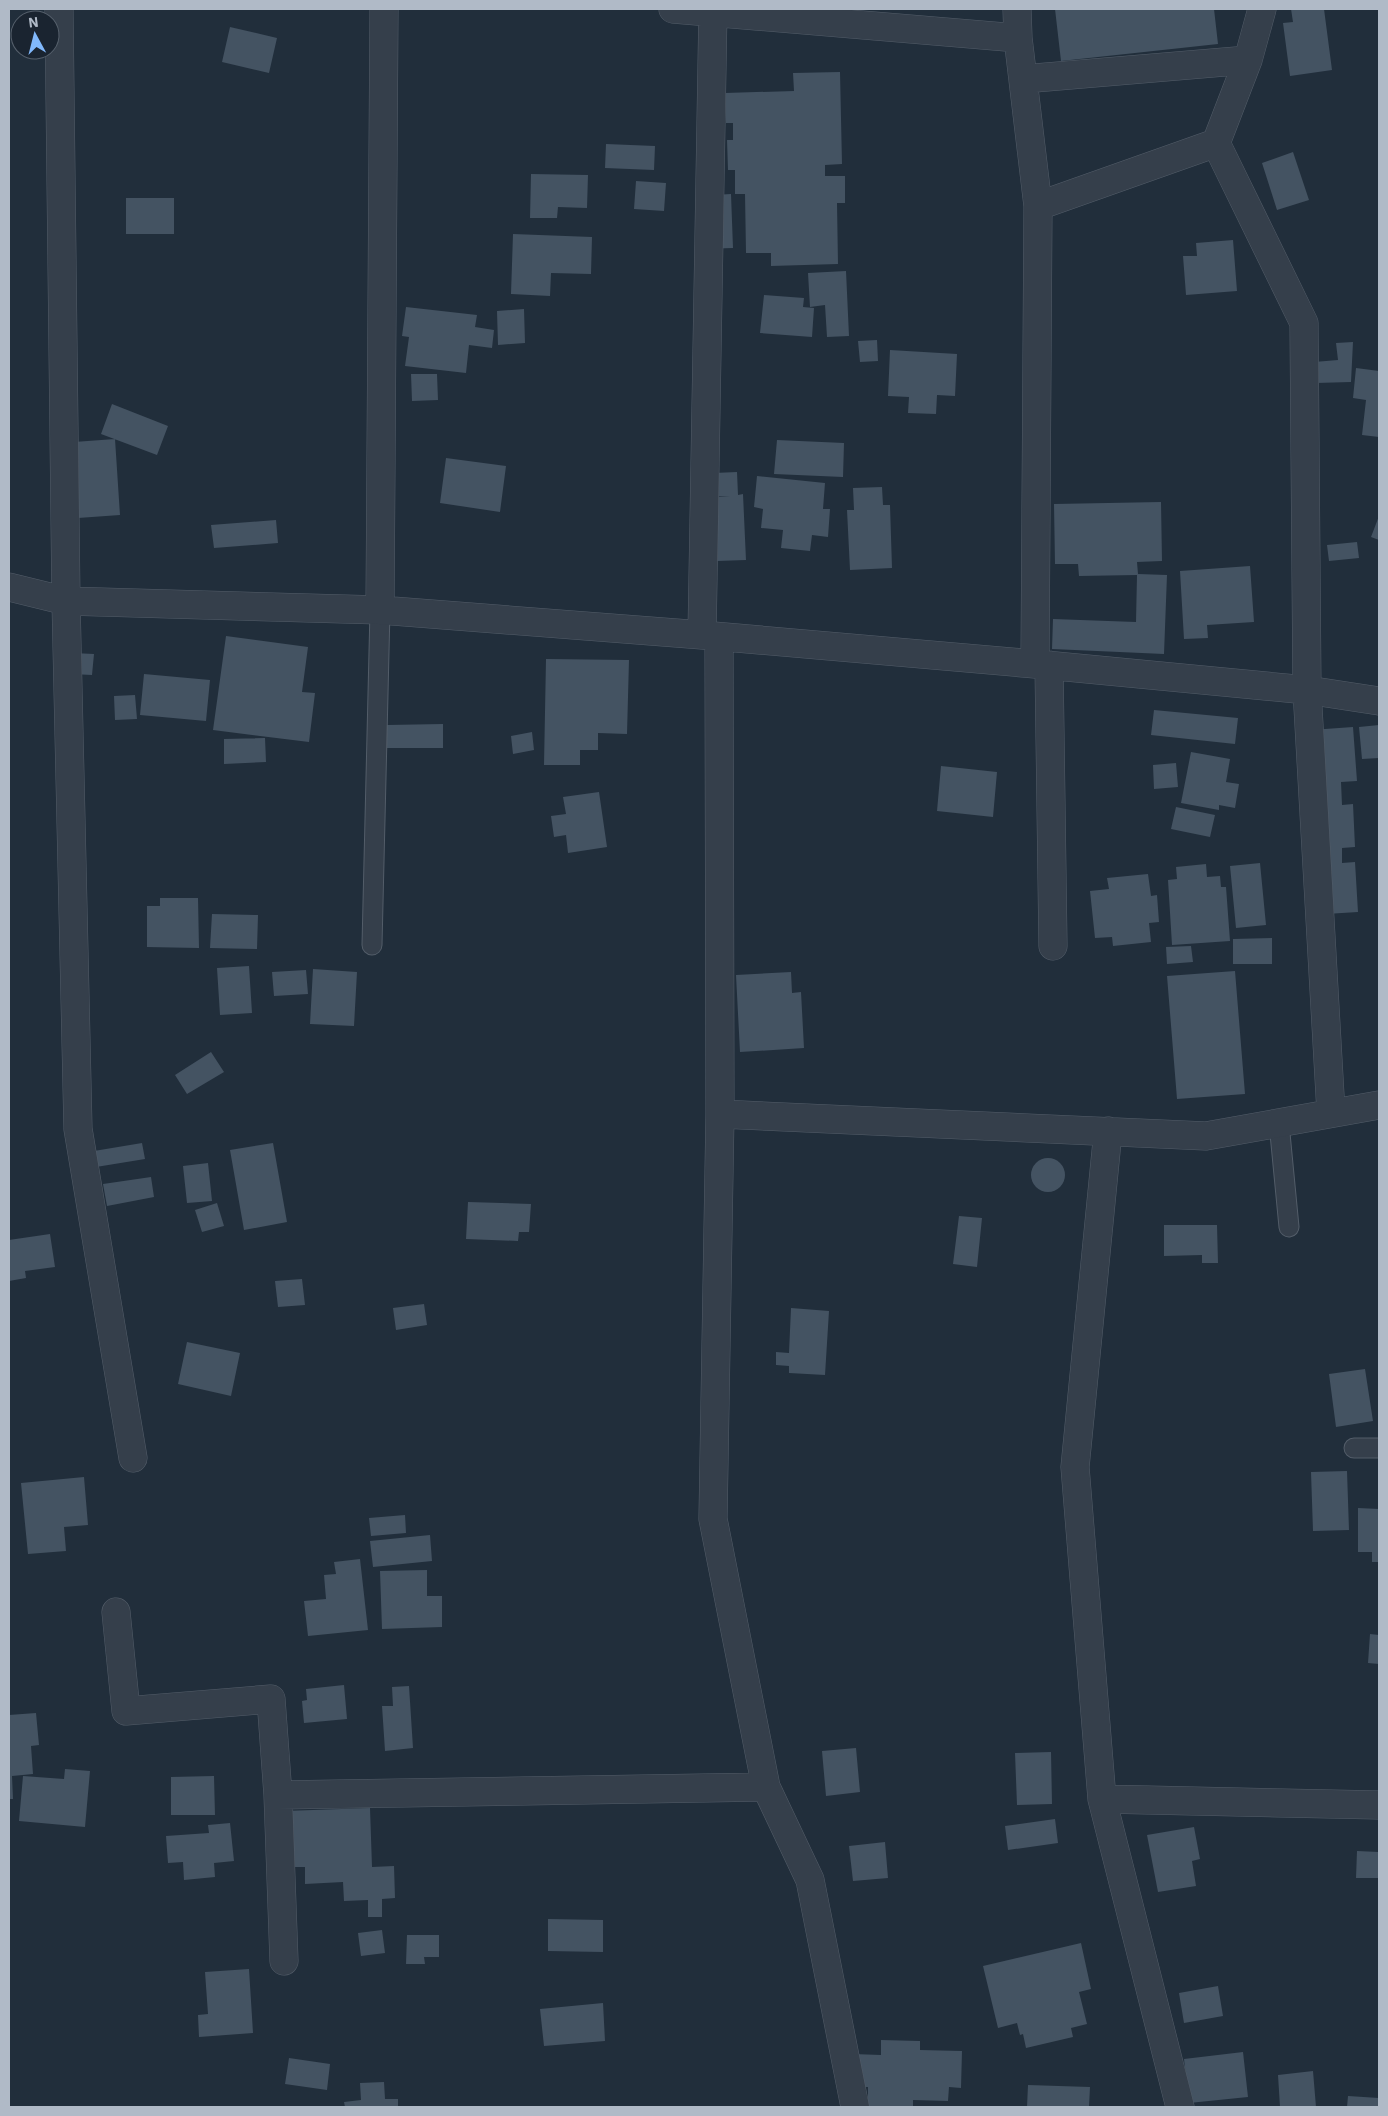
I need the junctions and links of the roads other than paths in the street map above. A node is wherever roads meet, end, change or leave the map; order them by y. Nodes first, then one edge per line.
1 (59, 9) edge
2 (384, 9) edge
3 (673, 9) edge
4 (1017, 9) edge
5 (1262, 9) edge
6 (713, 11) edge
7 (1018, 38) junction
8 (1248, 60) junction
9 (1023, 80) junction
10 (1216, 143) junction
11 (1038, 206) junction
12 (9, 587) edge
13 (66, 601) junction
14 (380, 610) junction
15 (711, 636) junction
16 (1042, 664) junction
17 (1307, 690) junction
18 (1379, 701) edge
19 (372, 945) dead end
20 (1053, 946) dead end
21 (1379, 1104) edge
22 (1331, 1113) junction
23 (720, 1114) junction
24 (1278, 1123) junction
25 (1108, 1131) junction
26 (1289, 1227) dead end
27 (1354, 1448) dead end
28 (1379, 1448) edge
29 (133, 1458) dead end
30 (116, 1612) dead end
31 (766, 1787) junction
32 (278, 1795) junction
33 (1102, 1800) junction
34 (1379, 1805) edge
35 (284, 1961) dead end
36 (855, 2107) edge
37 (1180, 2107) edge

1 - 13 street
2 - 14 street
3 - 6 street
4 - 7 street
5 - 8 street
6 - 7 street
6 - 15 street
7 - 9 street
8 - 9 street
8 - 10 street
9 - 11 street
10 - 11 street
10 - 17 street
11 - 16 street
12 - 13 street
13 - 14 street
13 - 29 street
14 - 15 street
14 - 19 lane
15 - 16 street
15 - 23 street
16 - 17 street
16 - 20 street
17 - 18 street
17 - 22 street
21 - 22 street
22 - 24 street
23 - 25 street
23 - 31 street
24 - 25 street
24 - 26 lane
25 - 33 street
27 - 28 lane
30 - 32 street
31 - 32 street
31 - 36 street
32 - 35 street
33 - 34 street
33 - 37 street

